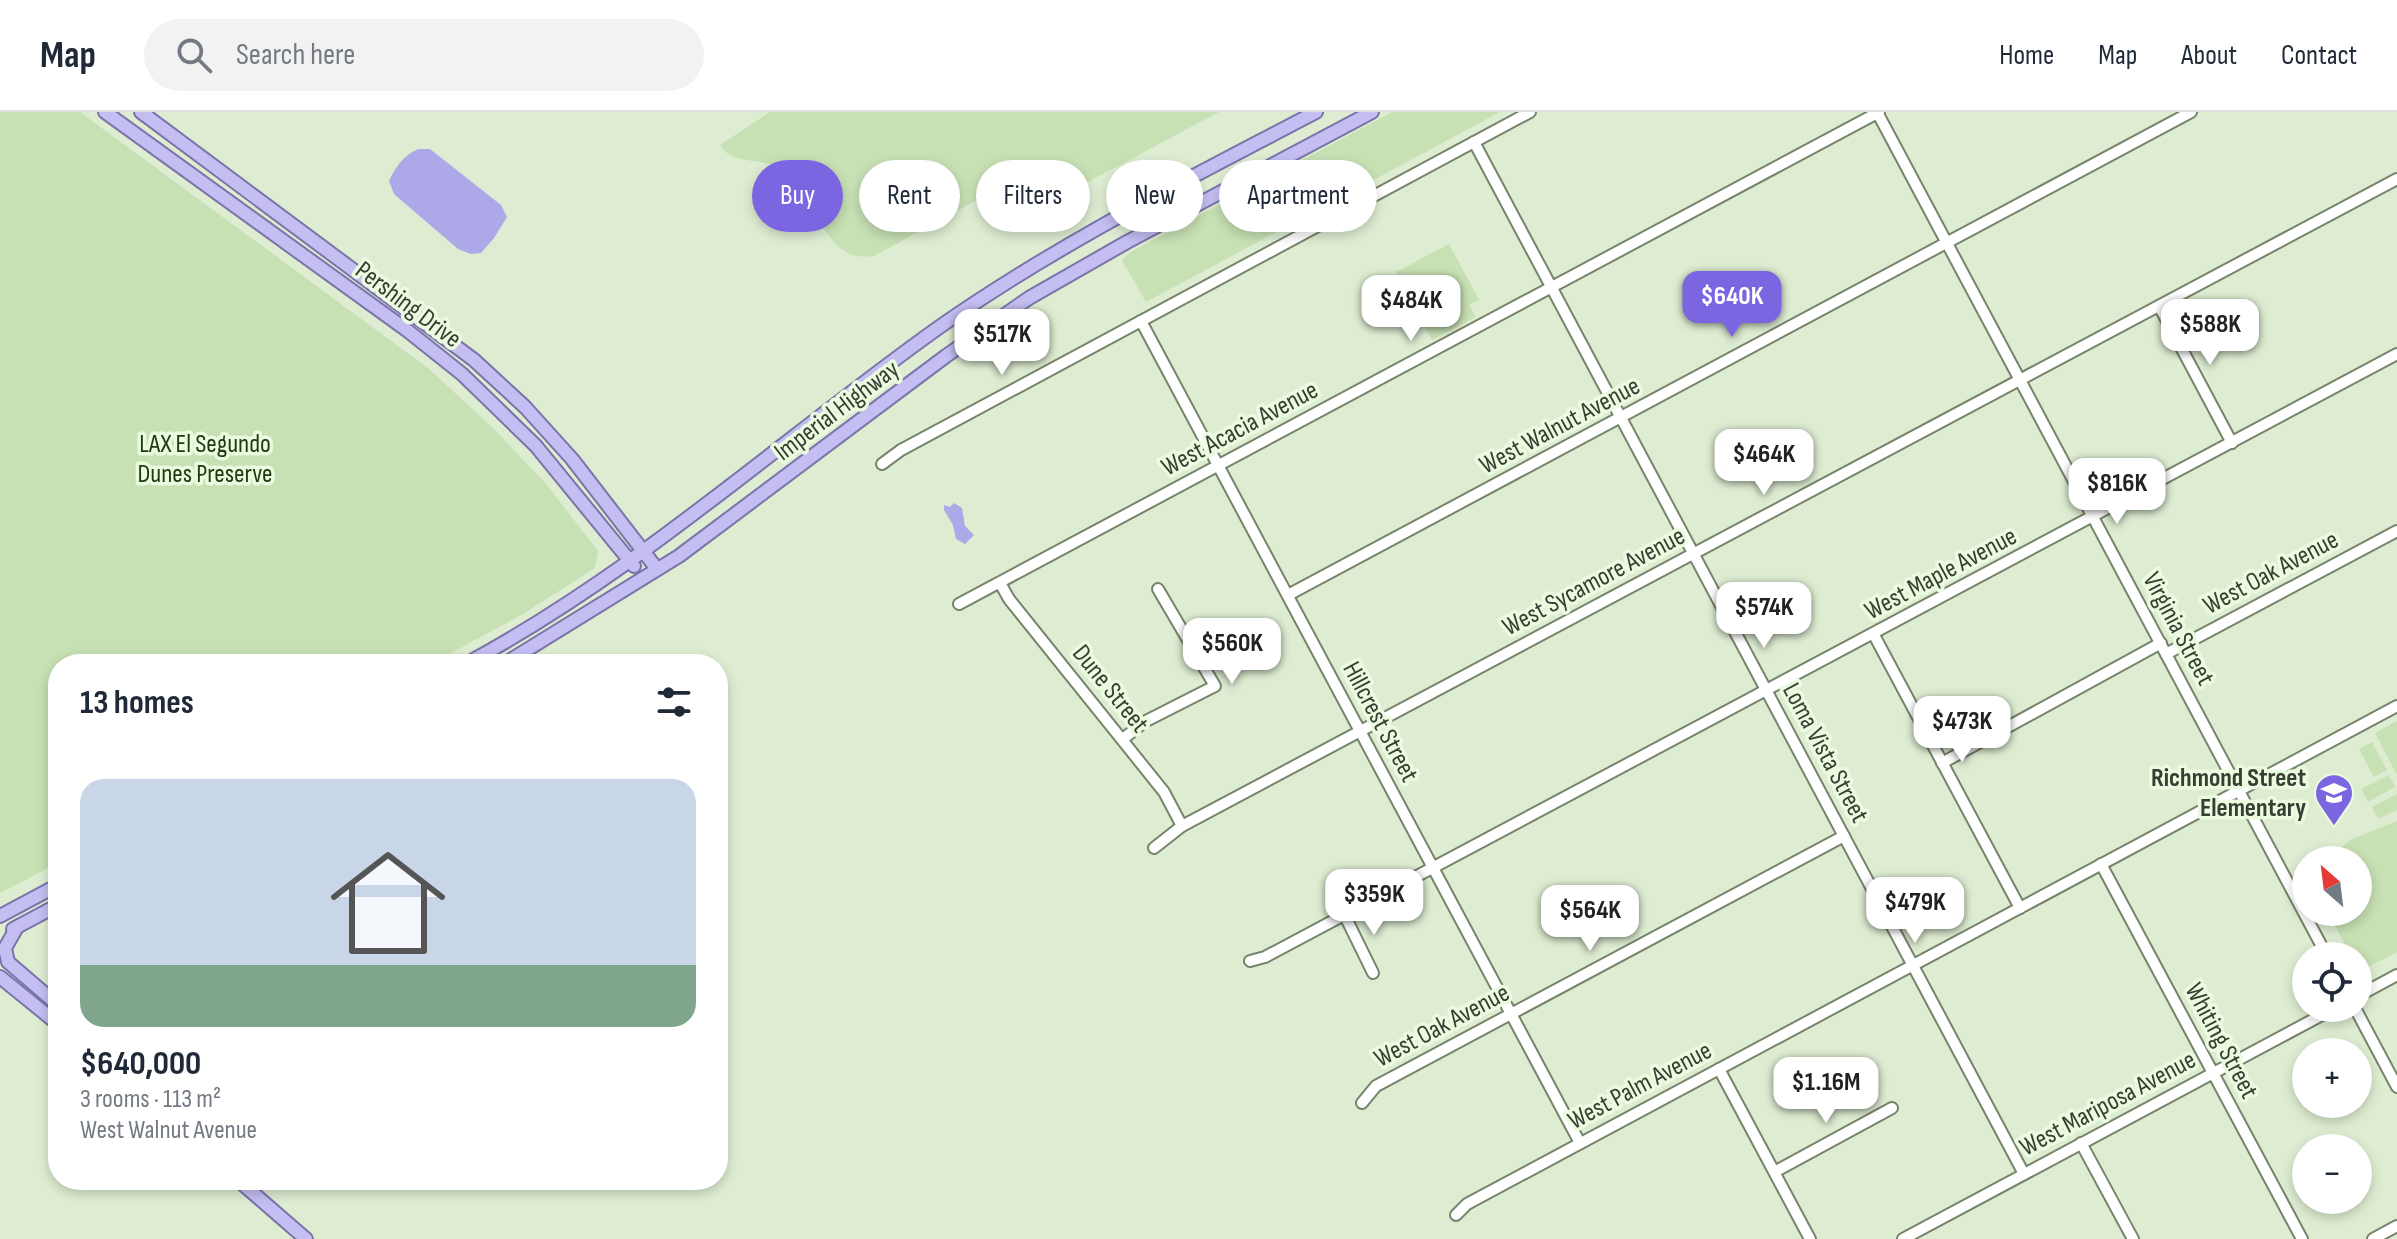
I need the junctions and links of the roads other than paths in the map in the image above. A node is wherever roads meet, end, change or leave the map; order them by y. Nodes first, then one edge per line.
1 (105, 112) edge
2 (141, 112) edge
3 (1316, 112) edge
4 (1372, 112) edge
5 (1530, 112) edge
6 (1878, 112) edge
7 (2191, 112) edge
8 (1474, 142) junction
9 (1203, 173) edge
10 (2397, 179) edge
11 (1106, 225) edge
12 (1110, 232) edge
13 (1946, 243) junction
14 (1112, 250) junction
15 (1551, 287) junction
16 (2159, 306) junction
17 (1141, 321) junction
18 (2397, 354) edge
19 (2020, 379) junction
20 (1621, 419) junction
21 (2232, 443) junction
22 (882, 464) dead end
23 (1218, 466) junction
24 (2093, 517) junction
25 (2397, 531) edge
26 (644, 551) junction
27 (1694, 554) junction
28 (631, 562) junction
29 (657, 569) junction
30 (644, 577) junction
31 (1000, 583) junction
32 (1158, 589) dead end
33 (1288, 595) junction
34 (959, 604) dead end
35 (1874, 635) junction
36 (2163, 648) junction
37 (484, 654) edge
38 (520, 654) edge
39 (1767, 691) junction
40 (2397, 706) edge
41 (1361, 732) junction
42 (1123, 739) junction
43 (1942, 763) junction
44 (2238, 790) junction
45 (1182, 826) junction
46 (1844, 836) junction
47 (1154, 848) dead end
48 (2101, 864) junction
49 (1434, 869) junction
50 (48, 890) edge
51 (2020, 908) junction
52 (48, 910) edge
53 (0, 916) edge
54 (1345, 916) junction
55 (17, 927) junction
56 (0, 937) edge
57 (2319, 942) edge
58 (1250, 961) dead end
59 (1913, 966) junction
60 (1373, 973) dead end
61 (2397, 975) edge
62 (0, 977) edge
63 (2372, 988) edge
64 (48, 996) edge
65 (1511, 1015) junction
66 (48, 1016) edge
67 (2309, 1022) edge
68 (2362, 1022) edge
69 (1719, 1069) junction
70 (2213, 1073) junction
71 (2397, 1087) edge
72 (1362, 1103) dead end
73 (1892, 1108) dead end
74 (1580, 1143) junction
75 (2081, 1143) junction
76 (1776, 1171) junction
77 (2024, 1174) junction
78 (250, 1190) edge
79 (1456, 1215) dead end
80 (2397, 1226) edge
81 (306, 1239) edge
82 (1810, 1239) edge
83 (1903, 1239) edge
84 (2133, 1239) edge
85 (2302, 1239) edge
86 (2373, 1239) edge

1 - 28 main road, Pershing Drive
2 - 26 main road, Pershing Drive
3 - 9 main road, Imperial Highway
4 - 14 main road, Imperial Highway
5 - 8 street
6 - 13 street, Virginia Street
6 - 15 street, West Acacia Avenue
7 - 13 street, West Walnut Avenue
8 - 15 street, Loma Vista Street
8 - 17 street
10 - 16 street, West Sycamore Avenue
11 - 26 main road, Imperial Highway
12 - 14 main road
13 - 19 street, Virginia Street
13 - 20 street, West Walnut Avenue
14 - 29 main road, Imperial Highway
15 - 20 street, Loma Vista Street
15 - 23 street, West Acacia Avenue
16 - 19 street, West Sycamore Avenue
16 - 21 street
17 - 22 street
17 - 23 street, Hillcrest Street
18 - 21 street, West Maple Avenue
19 - 24 street, Virginia Street
19 - 27 street, West Sycamore Avenue
20 - 27 street, Loma Vista Street
20 - 33 street, West Walnut Avenue
21 - 24 street, West Maple Avenue
23 - 31 street, West Acacia Avenue
23 - 33 street, Hillcrest Street
24 - 35 street, West Maple Avenue
24 - 36 street, Virginia Street
25 - 36 street, West Oak Avenue
26 - 28 main road, Imperial Highway
26 - 29 main road, Pershing Drive
27 - 39 street, Loma Vista Street
27 - 41 street, West Sycamore Avenue
28 - 30 main road, Pershing Drive
28 - 37 main road, Imperial Highway
29 - 30 main road, Imperial Highway
30 - 38 main road, Imperial Highway
31 - 34 street, West Acacia Avenue
31 - 42 street, Dune Street
32 - 42 street
33 - 41 street, Hillcrest Street
35 - 39 street, West Maple Avenue
35 - 43 street
36 - 43 street, West Oak Avenue
36 - 44 street, Virginia Street
39 - 46 street, Loma Vista Street
39 - 49 street, West Maple Avenue
40 - 44 street, West Palm Avenue
41 - 45 street, West Sycamore Avenue
41 - 49 street, Hillcrest Street
42 - 45 street, Dune Street
43 - 51 street
44 - 48 street, West Palm Avenue
44 - 57 street, Virginia Street
45 - 47 street, West Sycamore Avenue
46 - 59 street, Loma Vista Street
46 - 65 street, West Oak Avenue
48 - 51 street, West Palm Avenue
48 - 70 street, Whiting Street
49 - 54 street, West Maple Avenue
49 - 65 street, Hillcrest Street
50 - 53 main road
51 - 59 street, West Palm Avenue
52 - 55 main road
54 - 58 street, West Maple Avenue
54 - 60 street
55 - 56 main road
55 - 64 main road
59 - 69 street, West Palm Avenue
59 - 77 street, Loma Vista Street
61 - 63 street
62 - 66 main road
65 - 72 street, West Oak Avenue
65 - 74 street, Hillcrest Street
67 - 70 street, West Mariposa Avenue
68 - 71 street
69 - 74 street, West Palm Avenue
69 - 76 street
70 - 75 street, West Mariposa Avenue
70 - 85 street, Whiting Street
73 - 76 street
74 - 79 street, West Palm Avenue
75 - 77 street, West Mariposa Avenue
75 - 84 street
76 - 82 street
77 - 83 street, West Mariposa Avenue
78 - 81 main road
80 - 86 street

